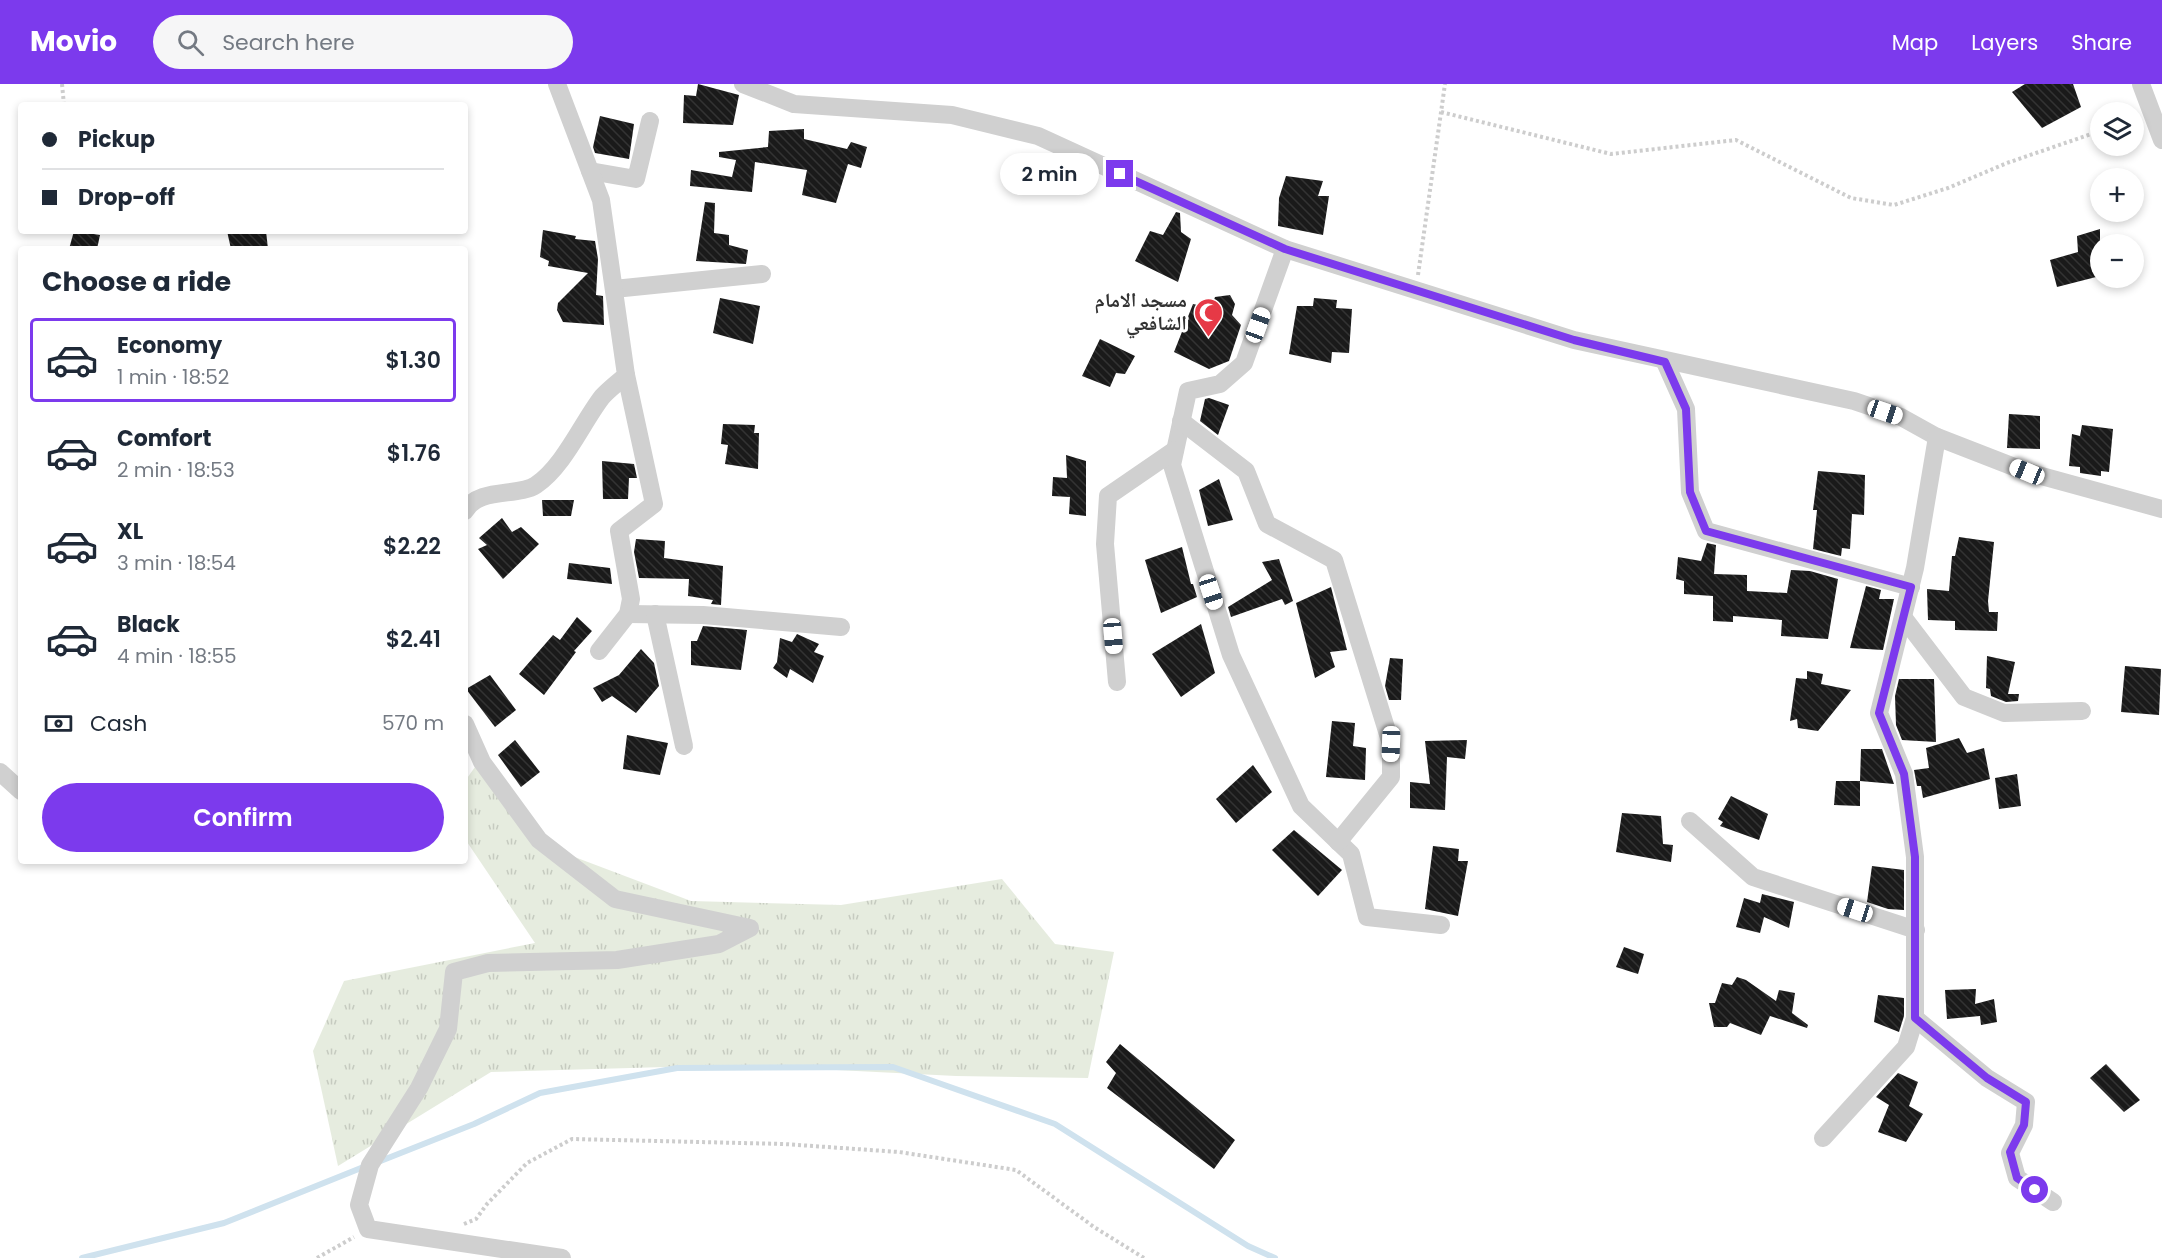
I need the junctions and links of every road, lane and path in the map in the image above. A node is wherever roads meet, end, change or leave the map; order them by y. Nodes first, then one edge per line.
1 (62, 84) edge
2 (557, 84) edge
3 (743, 84) edge
4 (1445, 84) edge
5 (2141, 84) edge
6 (64, 102) edge
7 (1441, 112) junction
8 (650, 121) dead end
9 (2090, 134) edge
10 (2162, 140) edge
11 (590, 171) junction
12 (1285, 249) junction
13 (762, 274) dead end
14 (614, 289) junction
15 (1416, 290) junction
16 (1665, 362) junction
17 (626, 375) junction
18 (1181, 421) junction
19 (1937, 437) junction
20 (1175, 450) junction
21 (468, 504) edge
22 (2162, 510) edge
23 (1911, 587) junction
24 (628, 614) junction
25 (655, 614) junction
26 (1904, 617) junction
27 (841, 627) dead end
28 (598, 651) dead end
29 (1118, 682) dead end
30 (2082, 711) dead end
31 (468, 731) edge
32 (684, 746) dead end
33 (0, 772) edge
34 (18, 787) edge
35 (1690, 821) dead end
36 (1338, 842) junction
37 (1442, 925) dead end
38 (1916, 930) junction
39 (1915, 1018) junction
40 (1823, 1138) dead end
41 (2053, 1202) dead end
42 (458, 1227) dead end
43 (368, 1229) junction
44 (317, 1258) edge
45 (562, 1258) edge
46 (1144, 1258) edge

1 - 6 path
2 - 11 street
3 - 12 street
4 - 7 path
5 - 10 street
7 - 9 path
7 - 15 path
8 - 11 street
11 - 14 street
12 - 15 street
12 - 18 street
13 - 14 street
14 - 17 street
15 - 16 street
16 - 19 street
16 - 23 street
17 - 21 street
17 - 24 street
18 - 20 street
18 - 36 street
19 - 22 street
19 - 23 street
20 - 29 street
20 - 36 street
23 - 26 street
24 - 25 street
24 - 28 street
25 - 27 street
25 - 32 street
26 - 30 street
26 - 38 street
31 - 43 street
33 - 34 street
35 - 38 street
36 - 37 street
38 - 39 street
39 - 40 street
39 - 41 street
42 - 46 path
43 - 44 path
43 - 45 street

